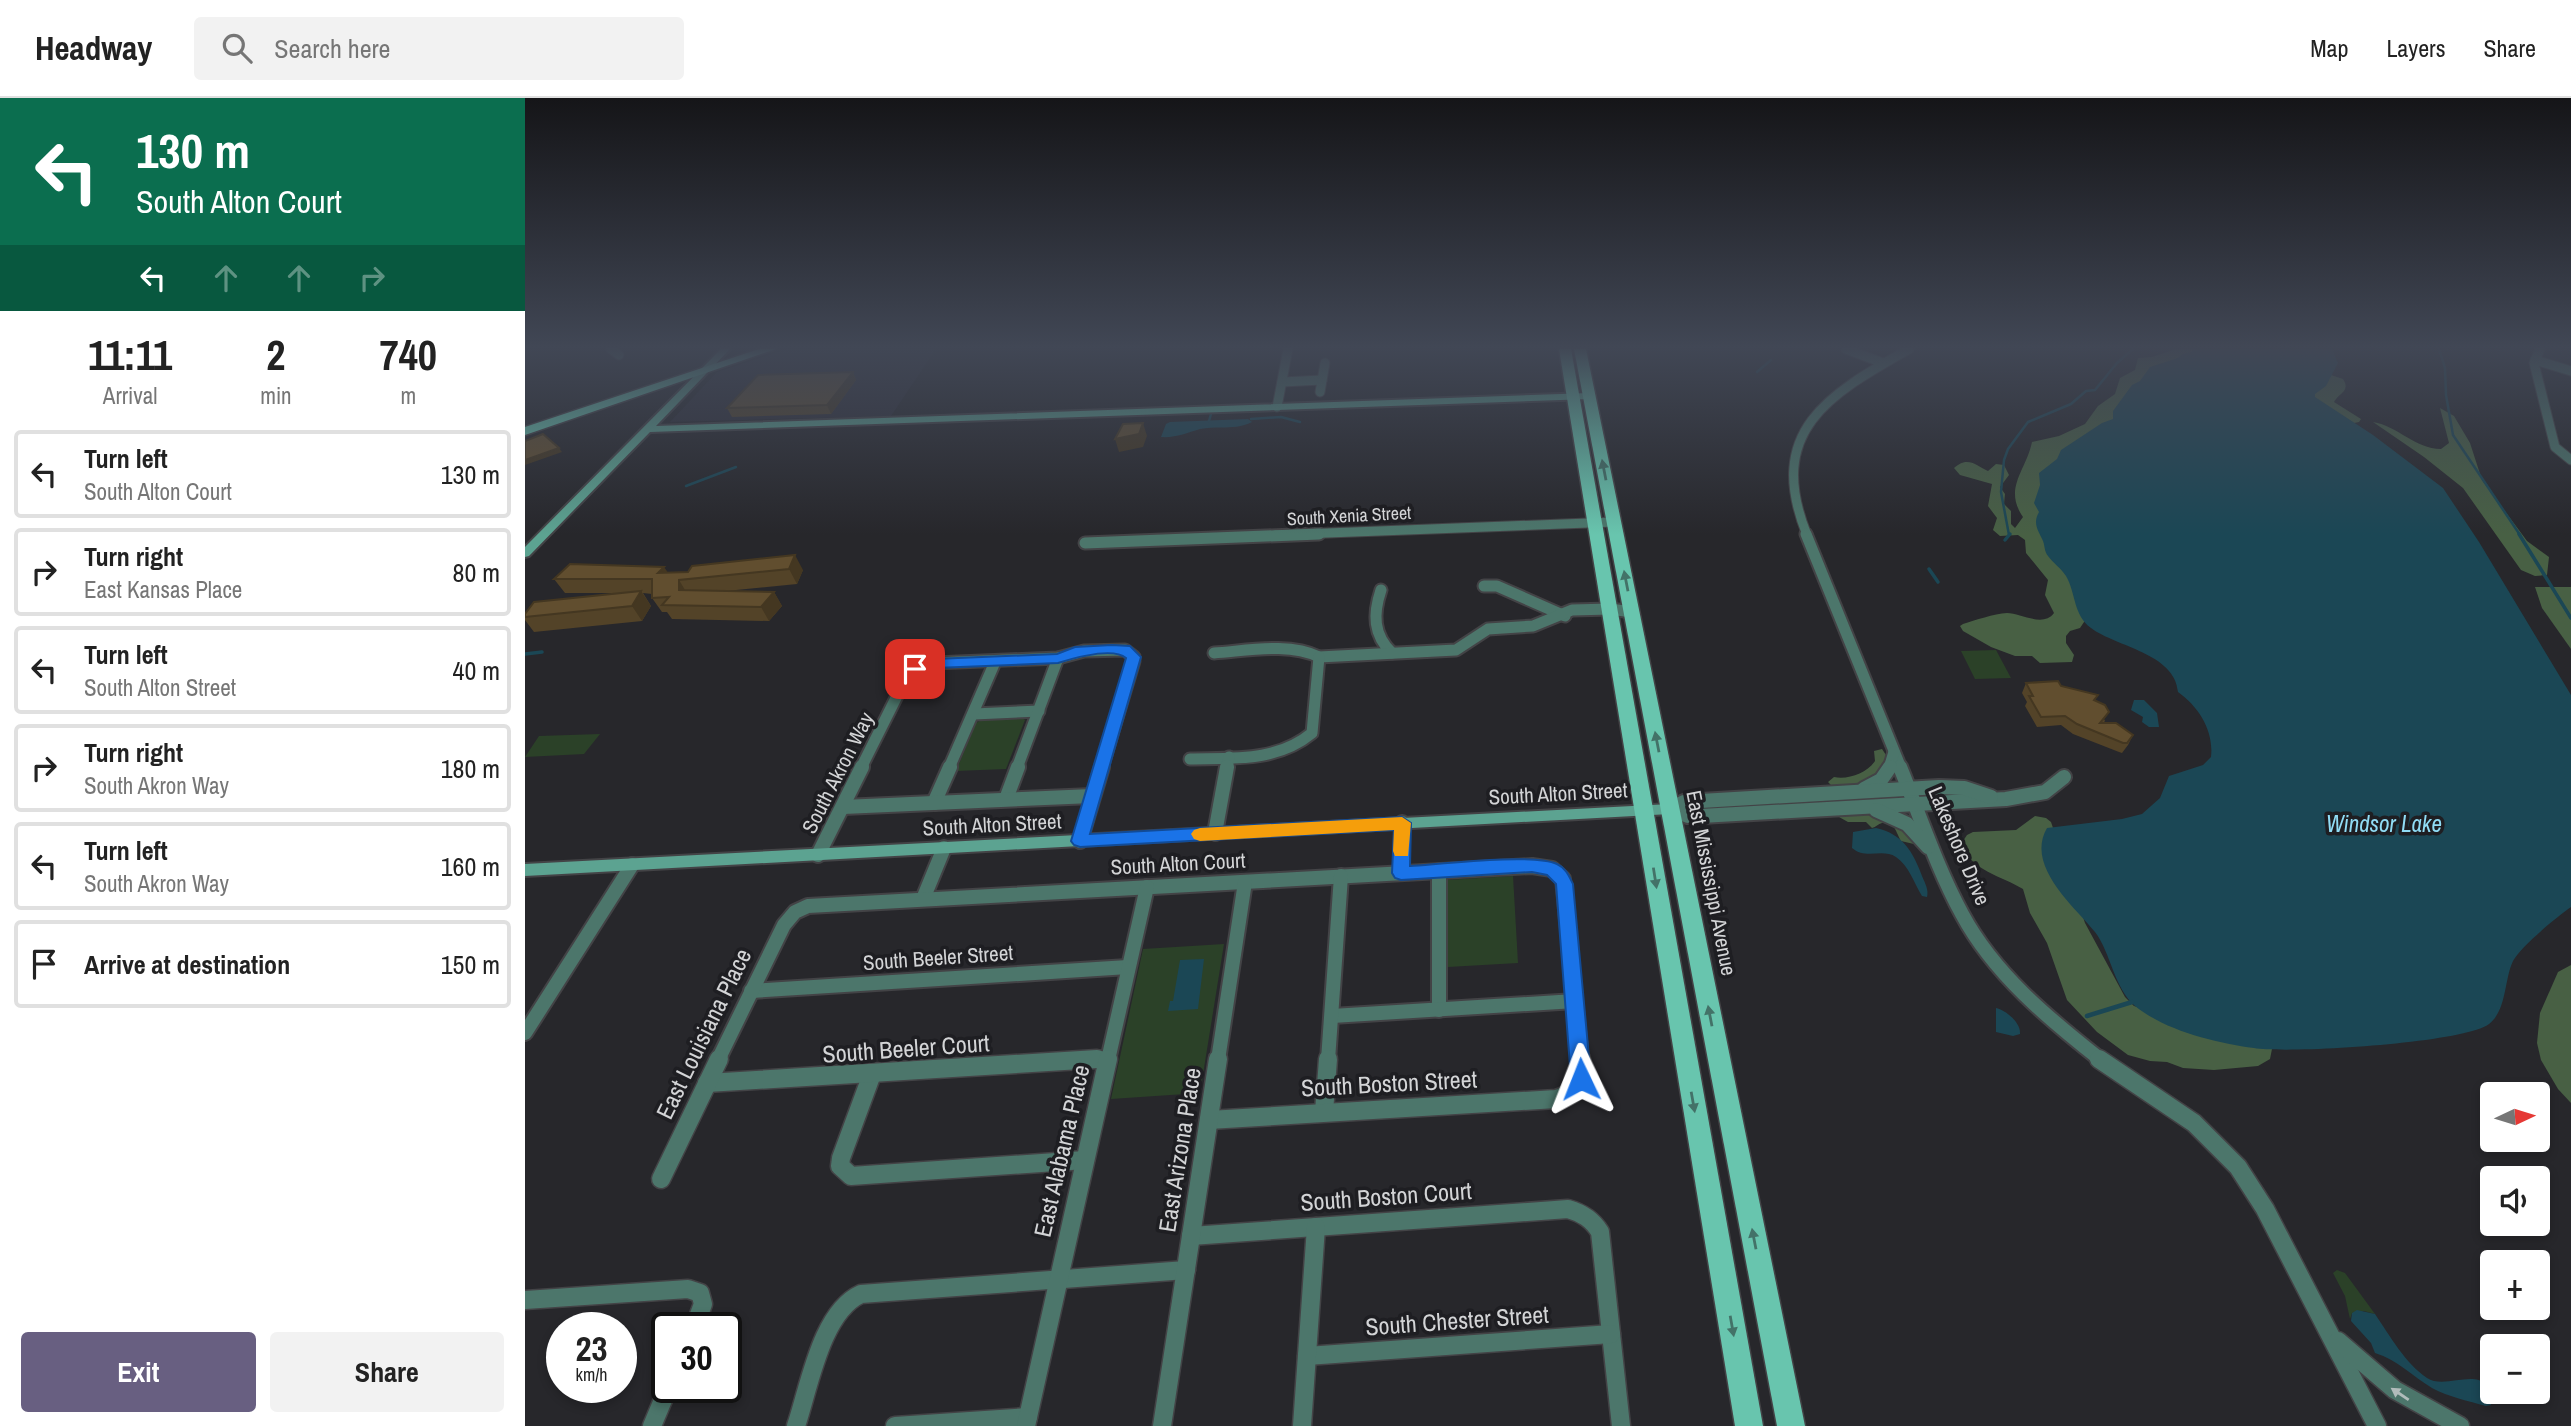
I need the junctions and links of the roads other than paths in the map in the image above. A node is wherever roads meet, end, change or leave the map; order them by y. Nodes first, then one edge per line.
1 (569, 411) edge
2 (584, 411) edge
3 (665, 411) edge
4 (1162, 411) edge
5 (1576, 411) edge
6 (1593, 411) edge
7 (1817, 411) edge
8 (2545, 411) edge
9 (525, 425) edge
10 (647, 429) junction
11 (525, 431) edge
12 (2571, 460) edge
13 (1595, 522) junction
14 (1614, 522) junction
15 (1085, 543) dead end
16 (525, 554) edge
17 (1484, 586) dead end
18 (1381, 590) dead end
19 (1632, 612) junction
20 (1611, 613) junction
21 (1562, 616) junction
22 (1215, 653) dead end
23 (1392, 653) junction
24 (1319, 657) junction
25 (1058, 658) junction
26 (995, 662) junction
27 (1039, 711) junction
28 (974, 714) junction
29 (1894, 752) junction
30 (1229, 757) junction
31 (1190, 759) dead end
32 (2064, 777) dead end
33 (1909, 789) junction
34 (1856, 792) junction
35 (1818, 794) junction
36 (1092, 796) junction
37 (1006, 799) junction
38 (2005, 799) junction
39 (935, 803) junction
40 (1915, 805) junction
41 (843, 807) junction
42 (1862, 807) junction
43 (1670, 809) junction
44 (1823, 809) junction
45 (1645, 810) junction
46 (1402, 823) junction
47 (1215, 834) junction
48 (1080, 841) junction
49 (944, 848) junction
50 (818, 855) junction
51 (1937, 861) junction
52 (632, 865) junction
53 (525, 870) edge
54 (1439, 871) junction
55 (1401, 873) junction
56 (1341, 876) junction
57 (1245, 882) junction
58 (1147, 887) junction
59 (923, 899) junction
60 (795, 912) joint
61 (1128, 967) junction
62 (751, 991) junction
63 (1575, 1001) junction
64 (1439, 1010) junction
65 (1332, 1016) junction
66 (528, 1024) edge
67 (1108, 1058) junction
68 (872, 1074) junction
69 (707, 1083) junction
70 (1571, 1093) joint
71 (1324, 1112) junction
72 (1209, 1120) junction
73 (1085, 1160) junction
74 (661, 1179) dead end
75 (1583, 1214) joint
76 (1316, 1227) junction
77 (1191, 1236) junction
78 (1186, 1270) junction
79 (1059, 1278) junction
80 (525, 1300) edge
81 (700, 1312) edge
82 (1611, 1334) junction
83 (2330, 1334) junction
84 (1307, 1356) junction
85 (662, 1403) edge
86 (1027, 1421) edge
87 (652, 1426) edge
88 (796, 1426) edge
89 (895, 1426) edge
90 (1162, 1426) edge
91 (1302, 1426) edge
92 (1621, 1426) edge
93 (1749, 1426) edge
94 (1791, 1426) edge
95 (2377, 1426) edge
96 (2460, 1426) edge

1 - 9 main road
2 - 11 main road
3 - 10 street
4 - 10 street
5 - 13 main road
14 -> 6 main road, East Mississippi Avenue
7 - 29 street, Lakeshore Drive
8 - 12 street
10 - 16 street
13 - 14 street, South Xenia Street
13 - 15 street, South Xenia Street
13 - 20 main road
19 -> 14 main road, East Mississippi Avenue
17 - 21 street
18 - 23 street
19 - 20 street
43 -> 19 main road, East Mississippi Avenue
20 - 21 street
20 - 45 main road
21 - 23 street
22 - 24 street
23 - 24 street
24 - 30 street
25 - 26 street, South Akron Way
25 - 27 street
25 - 36 street, South Akron Way
26 - 28 street
26 - 41 street, South Akron Way
27 - 28 street
27 - 37 street
28 - 39 street
29 - 33 street, Lakeshore Drive
29 - 34 street
30 - 31 street
30 - 47 street
32 - 38 street, South Alton Street
33 - 34 street, South Alton Street
33 - 38 street, South Alton Street
33 - 40 street, Lakeshore Drive
34 - 35 street, South Alton Street
35 - 43 street, South Alton Street
35 - 44 street
36 - 37 street
36 - 48 street, South Akron Way
37 - 39 street
38 - 40 street, South Alton Street
39 - 41 street
40 - 42 street, South Alton Street
40 - 51 street, Lakeshore Drive
41 - 50 street, South Akron Way
42 - 44 street, South Alton Street
42 - 51 street
43 - 44 street, South Alton Street
43 - 45 street, South Alton Street
94 -> 43 main road, East Mississippi Avenue
45 - 46 street, South Alton Street
45 -> 93 main road
46 - 47 street, South Alton Street
46 - 55 street
47 - 48 street, South Alton Street
48 - 49 street, South Alton Street
49 - 50 street, South Alton Street
49 - 59 street
50 - 52 street, South Alton Street
51 - 83 street, Lakeshore Drive
52 - 53 street, South Alton Street
52 - 66 street
54 - 55 street, South Alton Court
54 - 63 street, South Alton Court
54 - 64 street
55 - 56 street, South Alton Court
56 - 57 street, South Alton Court
56 - 65 street
57 - 58 street, South Alton Court
57 - 72 street, East Arizona Place
58 - 59 street, South Alton Court
58 - 61 street, East Alabama Place
59 - 60 street, South Alton Court
60 - 62 street, East Louisiana Place
61 - 62 street, South Beeler Street
61 - 67 street, East Alabama Place
62 - 69 street, East Louisiana Place
63 - 64 street
63 - 70 street
64 - 65 street
65 - 71 street
67 - 68 street, South Beeler Court
67 - 73 street, East Alabama Place
68 - 69 street, South Beeler Court
68 - 73 street
69 - 74 street, East Louisiana Place
70 - 71 street, South Boston Street
71 - 72 street, South Boston Street
72 - 77 street, East Arizona Place
73 - 79 street, East Alabama Place
75 - 76 street, South Boston Court
75 - 82 street
76 - 77 street, South Boston Court
76 - 84 street
77 - 78 street, East Arizona Place
78 - 79 street
78 - 90 street, East Arizona Place
79 - 86 street, East Alabama Place
79 - 88 street
80 - 81 street
82 - 84 street, South Chester Street
82 - 92 street
83 - 95 street, Lakeshore Drive
96 -> 83 street, Lakeshore Drive
84 - 91 street
85 - 87 street
86 - 89 street

